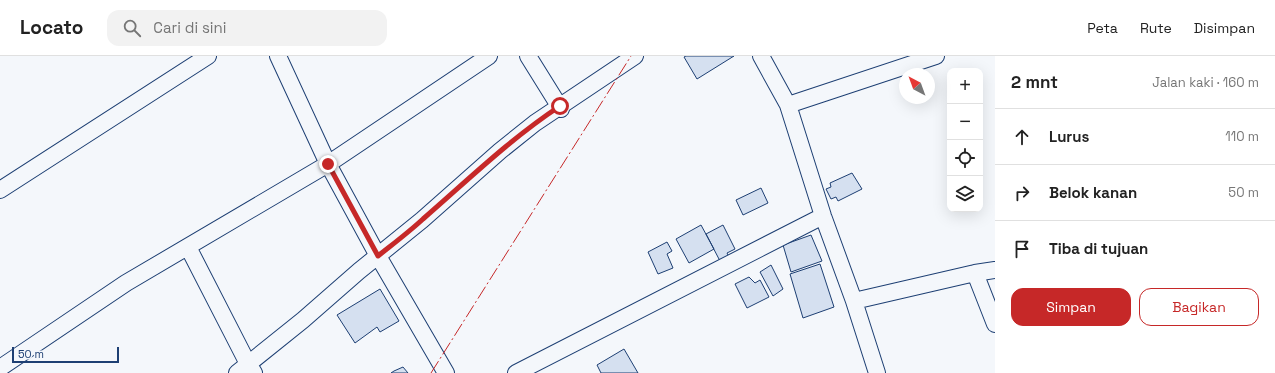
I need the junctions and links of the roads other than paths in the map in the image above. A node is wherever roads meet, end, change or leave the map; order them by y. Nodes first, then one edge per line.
1 (208, 56) edge
2 (278, 56) edge
3 (489, 56) edge
4 (528, 56) edge
5 (635, 56) edge
6 (761, 56) edge
7 (936, 56) edge
8 (788, 105) junction
9 (560, 107) junction
10 (328, 164) junction
11 (0, 190) edge
12 (823, 216) junction
13 (188, 247) junction
14 (378, 256) junction
15 (995, 270) edge
16 (975, 273) junction
17 (854, 301) junction
18 (995, 324) edge
19 (0, 368) edge
20 (247, 370) edge
21 (446, 373) edge
22 (516, 373) edge
23 (877, 373) edge

1 - 11 street
2 - 10 street
3 - 10 street
4 - 9 street
5 - 9 street
6 - 8 street
7 - 8 street
8 - 12 street
9 - 14 street
10 - 13 street
10 - 14 street
12 - 17 street
12 - 22 street
13 - 19 street
13 - 20 street
14 - 20 street
14 - 21 street
15 - 16 street
16 - 17 street
16 - 18 street
17 - 23 street

